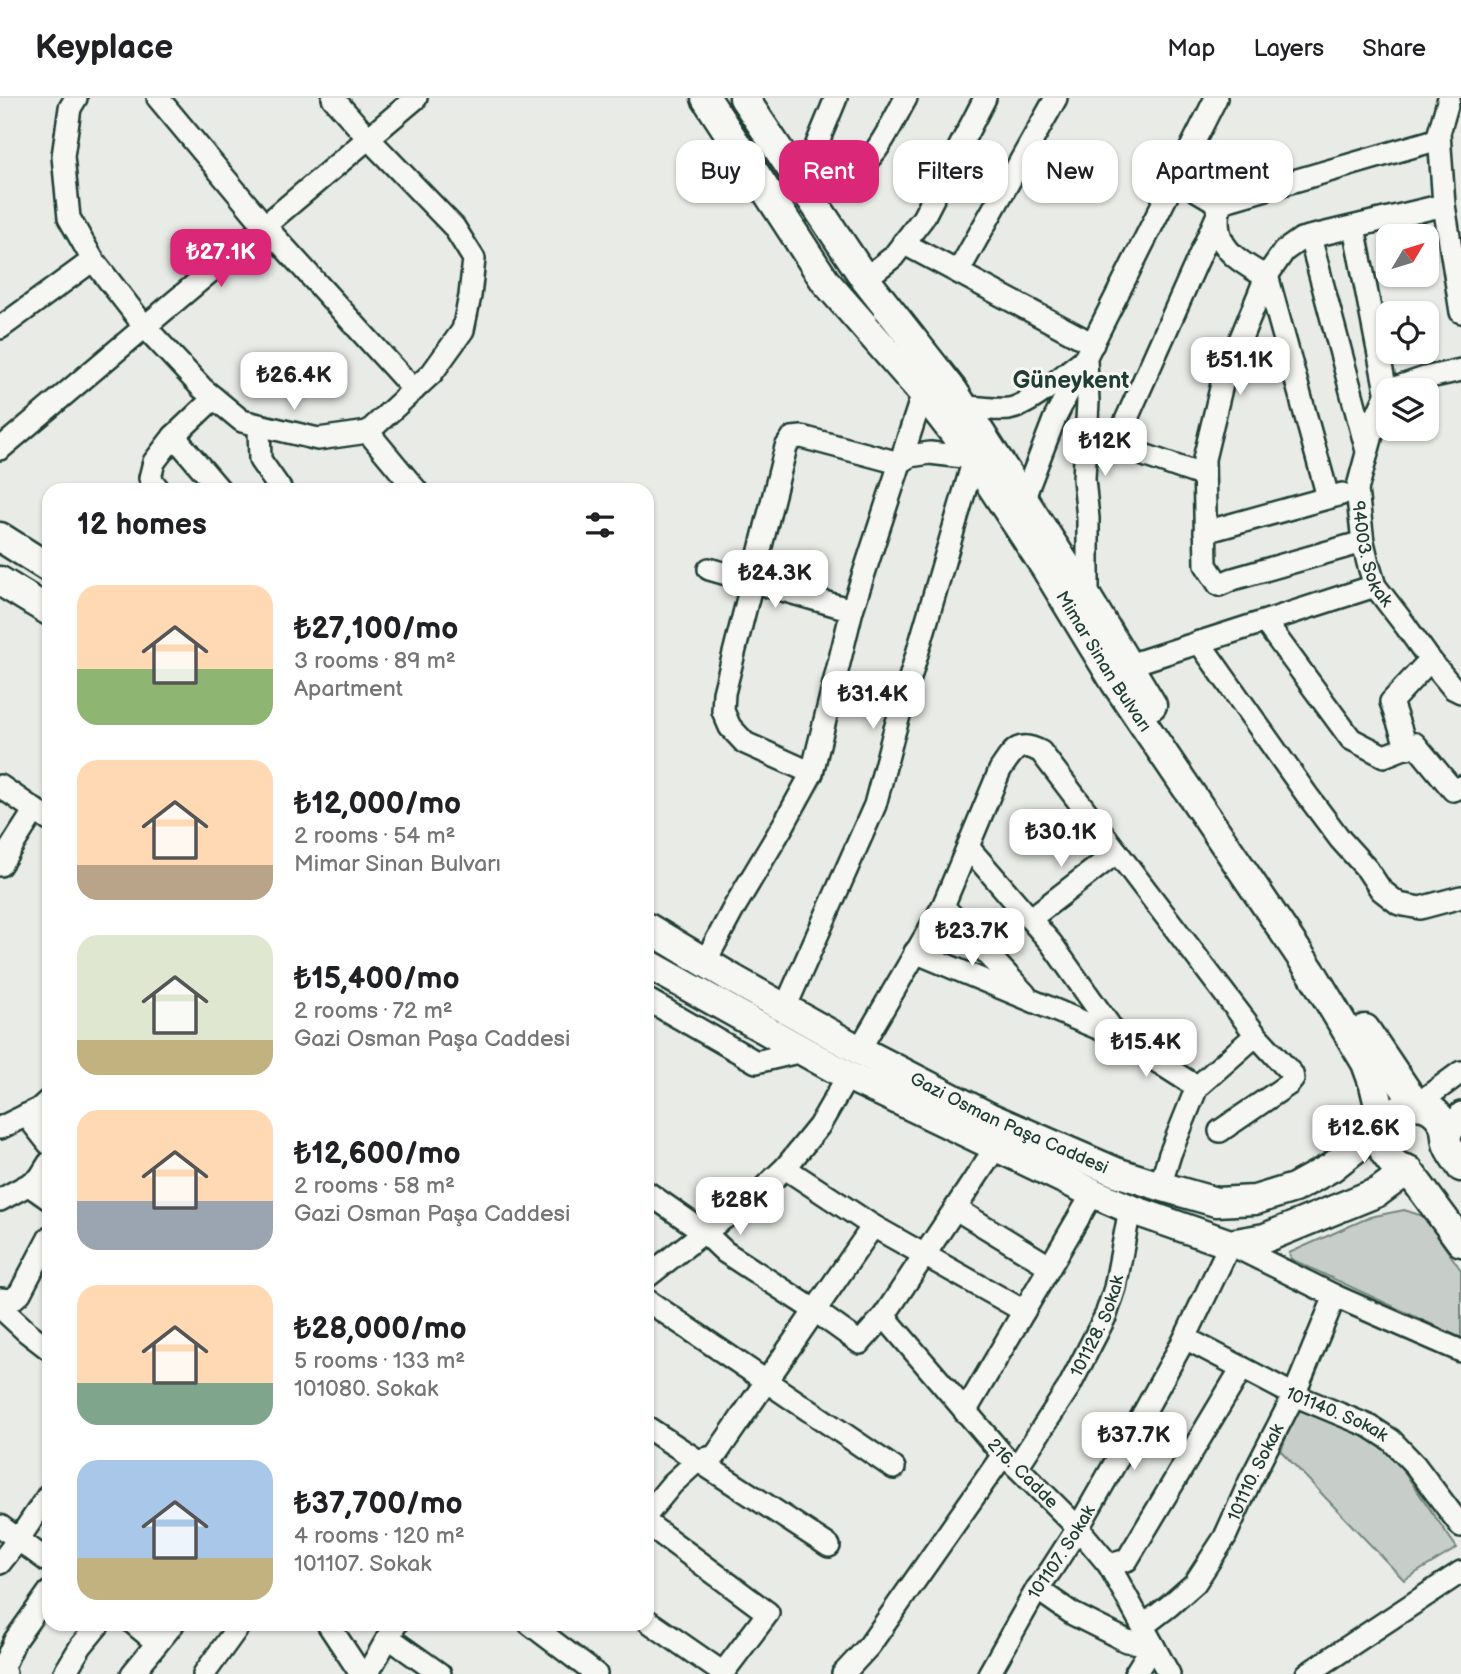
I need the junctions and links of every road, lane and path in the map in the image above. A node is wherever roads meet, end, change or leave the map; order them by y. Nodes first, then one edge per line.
1 (76, 98) edge
2 (158, 98) edge
3 (333, 98) edge
4 (416, 98) edge
5 (706, 98) edge
6 (744, 98) edge
7 (836, 98) edge
8 (906, 98) edge
9 (985, 98) edge
10 (1056, 98) edge
11 (1216, 98) edge
12 (1449, 98) edge
13 (1456, 98) edge
14 (1461, 101) edge
15 (368, 138) junction
16 (1439, 139) junction
17 (821, 140) edge
18 (1195, 140) edge
19 (879, 145) edge
20 (779, 150) edge
21 (815, 203) edge
22 (1164, 203) edge
23 (1212, 203) edge
24 (1444, 205) junction
25 (1218, 207) junction
26 (264, 225) junction
27 (1354, 227) junction
28 (1310, 237) junction
29 (904, 243) junction
30 (93, 260) junction
31 (958, 272) junction
32 (1266, 276) junction
33 (865, 279) junction
34 (1461, 312) edge
35 (4, 317) edge
36 (145, 327) junction
37 (1090, 351) junction
38 (1461, 370) edge
39 (1385, 378) edge
40 (1425, 378) edge
41 (414, 390) junction
42 (214, 398) junction
43 (942, 405) junction
44 (1376, 421) edge
45 (259, 426) junction
46 (368, 432) junction
47 (174, 436) junction
48 (0, 449) edge
49 (1367, 454) junction
50 (985, 459) junction
51 (900, 463) junction
52 (1205, 476) junction
53 (153, 483) edge
54 (214, 483) edge
55 (276, 483) edge
56 (410, 483) edge
57 (1357, 490) junction
58 (1328, 497) junction
59 (1019, 511) junction
60 (1205, 532) junction
61 (0, 537) edge
62 (1363, 542) junction
63 (42, 564) edge
64 (709, 569) dead end
65 (0, 581) edge
66 (752, 582) junction
67 (1375, 586) junction
68 (1088, 599) junction
69 (42, 607) edge
70 (852, 610) junction
71 (1265, 622) junction
72 (1199, 642) junction
73 (1430, 660) junction
74 (1129, 665) junction
75 (1461, 692) edge
76 (1407, 748) junction
77 (812, 773) junction
78 (0, 786) edge
79 (1461, 787) edge
80 (42, 815) edge
81 (968, 847) junction
82 (1117, 852) junction
83 (0, 865) edge
84 (1461, 897) edge
85 (943, 906) junction
86 (1030, 919) junction
87 (654, 932) edge
88 (915, 952) junction
89 (705, 962) junction
90 (654, 967) edge
91 (1032, 1002) junction
92 (654, 1003) edge
93 (785, 1008) junction
94 (1256, 1035) junction
95 (1117, 1036) junction
96 (859, 1050) junction
97 (802, 1051) junction
98 (1461, 1072) edge
99 (848, 1076) junction
100 (1197, 1087) junction
101 (1416, 1105) junction
102 (42, 1106) edge
103 (1461, 1113) edge
104 (26, 1115) junction
105 (1384, 1126) junction
106 (0, 1128) edge
107 (1220, 1131) dead end
108 (42, 1135) edge
109 (996, 1147) junction
110 (1454, 1155) edge
111 (785, 1168) junction
112 (1408, 1170) junction
113 (42, 1174) edge
114 (29, 1185) junction
115 (1160, 1186) junction
116 (1093, 1193) junction
117 (42, 1194) edge
118 (654, 1197) edge
119 (0, 1200) edge
120 (956, 1209) junction
121 (1130, 1209) junction
122 (873, 1226) junction
123 (704, 1232) junction
124 (1461, 1242) edge
125 (1230, 1244) junction
126 (925, 1255) junction
127 (1049, 1266) junction
128 (654, 1271) edge
129 (41, 1274) edge
130 (1335, 1296) junction
131 (0, 1299) edge
132 (654, 1305) edge
133 (0, 1307) edge
134 (814, 1310) junction
135 (1024, 1311) junction
136 (884, 1316) junction
137 (1185, 1338) junction
138 (42, 1344) edge
139 (1461, 1351) edge
140 (1242, 1368) junction
141 (765, 1382) junction
142 (1294, 1395) junction
143 (965, 1412) junction
144 (654, 1431) edge
145 (698, 1461) junction
146 (1010, 1461) junction
147 (894, 1468) dead end
148 (42, 1504) edge
149 (654, 1506) edge
150 (0, 1526) edge
151 (1461, 1526) edge
152 (654, 1528) edge
153 (1078, 1528) junction
154 (18, 1541) junction
155 (829, 1546) dead end
156 (42, 1557) edge
157 (0, 1563) edge
158 (1109, 1565) junction
159 (1461, 1572) edge
160 (1037, 1589) junction
161 (42, 1602) edge
162 (654, 1625) edge
163 (1143, 1626) junction
164 (94, 1631) edge
165 (142, 1631) edge
166 (167, 1631) edge
167 (235, 1631) edge
168 (333, 1631) edge
169 (392, 1631) edge
170 (539, 1631) edge
171 (157, 1643) junction
172 (1153, 1645) junction
173 (722, 1673) edge
174 (5, 1674) edge
175 (64, 1674) edge
176 (132, 1674) edge
177 (204, 1674) edge
178 (361, 1674) edge
179 (367, 1674) edge
180 (440, 1674) edge
181 (596, 1674) edge
182 (843, 1674) edge
183 (989, 1674) edge
184 (1135, 1674) edge
185 (1169, 1674) edge
186 (1307, 1674) edge

1 - 30 street
2 - 26 street
3 - 15 street
4 - 15 street
5 - 43 main road, Mimar Sinan Bulvarı
6 - 20 main road, Mimar Sinan Bulvarı
7 - 17 street
8 - 19 street
9 - 29 street
10 - 31 street
11 - 18 street
12 - 16 street
13 - 14 street
15 - 26 street
15 - 41 street
16 - 24 street
16 - 25 street
21 - 33 main road, Mimar Sinan Bulvarı
22 - 37 street
23 - 25 street
24 - 27 street
24 - 34 street
25 - 32 street
25 - 52 street
26 - 36 street
26 - 41 street
27 - 28 street
27 - 39 street
28 - 32 street
28 - 49 street
29 - 31 street
29 - 33 street
30 - 35 street
30 - 36 street
31 - 37 street
32 - 52 street
32 - 58 street
33 - 43 main road, Mimar Sinan Bulvarı
36 - 42 street
36 - 48 street
37 - 43 street
37 - 59 street
37 - 68 street
38 - 40 street
41 - 46 street
42 - 45 street
42 - 47 street
43 - 50 main road, Mimar Sinan Bulvarı
43 - 51 street
44 - 49 street, 94003. Sokak
45 - 46 street
45 - 55 street
46 - 56 street
47 - 53 street
47 - 54 street
49 - 57 street, 94003. Sokak
50 - 51 street
50 - 59 main road, Mimar Sinan Bulvarı
50 - 93 street
51 - 66 street
51 - 70 street
52 - 60 street
57 - 58 street
57 - 62 street, 94003. Sokak
58 - 60 street
59 - 68 main road, Mimar Sinan Bulvarı
59 - 105 main road, Mimar Sinan Bulvarı
60 - 62 street
61 - 63 main road
62 - 67 street, 94003. Sokak
64 - 66 street
65 - 69 main road
66 - 70 street
66 - 77 street
67 - 71 street
67 - 73 street, 94003. Sokak
68 - 74 main road, Mimar Sinan Bulvarı
70 - 77 street
71 - 72 street
71 - 76 street
72 - 74 street
72 - 84 street
73 - 75 street, 94003. Sokak
73 - 76 street
74 - 101 main road, Mimar Sinan Bulvarı
76 - 79 street
77 - 89 street
78 - 80 street
80 - 83 street
81 - 82 street
81 - 85 street
81 - 86 street
82 - 86 street
82 - 94 street
85 - 88 street
85 - 91 street
86 - 95 street
87 - 89 main road, Gazi Osman Paşa Caddesi
88 - 91 street
88 - 96 street
89 - 93 main road, Gazi Osman Paşa Caddesi
90 - 97 main road, Gazi Osman Paşa Caddesi
91 - 95 street
92 - 97 street
93 - 96 main road, Gazi Osman Paşa Caddesi
94 - 100 street
94 - 107 street
95 - 100 street
96 - 115 main road, Gazi Osman Paşa Caddesi
97 - 99 main road, Gazi Osman Paşa Caddesi
98 - 101 street
99 - 109 main road, Gazi Osman Paşa Caddesi
99 - 111 street
100 - 115 street
101 - 105 main road
101 - 110 main road, Mimar Sinan Bulvarı
102 - 104 street
103 - 110 street
104 - 106 street
104 - 108 street
105 - 112 main road, Mimar Sinan Bulvarı
105 - 115 main road, Gazi Osman Paşa Caddesi
109 - 116 main road, Gazi Osman Paşa Caddesi
109 - 120 street
110 - 112 main road
111 - 122 street
111 - 123 street
112 - 124 main road, Mimar Sinan Bulvarı
112 - 125 main road, Gazi Osman Paşa Caddesi
113 - 114 street
114 - 117 street
114 - 119 street
116 - 121 main road, Gazi Osman Paşa Caddesi
116 - 127 street
118 - 123 street
120 - 126 street
120 - 127 street
121 - 125 main road, Gazi Osman Paşa Caddesi
121 - 146 street, 101128. Sokak
122 - 126 street
122 - 134 street
123 - 128 street
123 - 134 street
125 - 130 street, Gazi Osman Paşa Caddesi
125 - 137 street, 101107. Sokak
126 - 135 street
126 - 136 street
127 - 135 street
129 - 131 street
130 - 139 street, Gazi Osman Paşa Caddesi
130 - 142 street, 101110. Sokak
132 - 141 street
133 - 138 street
134 - 136 street
134 - 141 street
135 - 143 street
136 - 143 street, 216. Cadde
137 - 140 street, 101140. Sokak
137 - 153 street, 101107. Sokak
140 - 142 street, 101140. Sokak
140 - 158 street
141 - 145 street
141 - 147 street
142 - 151 street, 101140. Sokak
142 - 163 street, 101110. Sokak
143 - 146 street, 216. Cadde
144 - 145 street
145 - 149 street
145 - 155 street
146 - 153 street, 216. Cadde
146 - 182 street, 101128. Sokak
148 - 154 street
150 - 154 street
152 - 173 street
153 - 158 street, 216. Cadde
153 - 160 street, 101107. Sokak
154 - 156 street
154 - 157 street
158 - 163 street, 216. Cadde
159 - 186 street
160 - 172 street
160 - 183 street, 101107. Sokak
161 - 174 street
162 - 173 street
163 - 172 street, 216. Cadde
164 - 175 street
165 - 171 street
166 - 171 street
167 - 177 street
168 - 178 street
169 - 179 street
169 - 180 street
170 - 181 street
171 - 176 street
172 - 184 street
172 - 185 street, 216. Cadde

